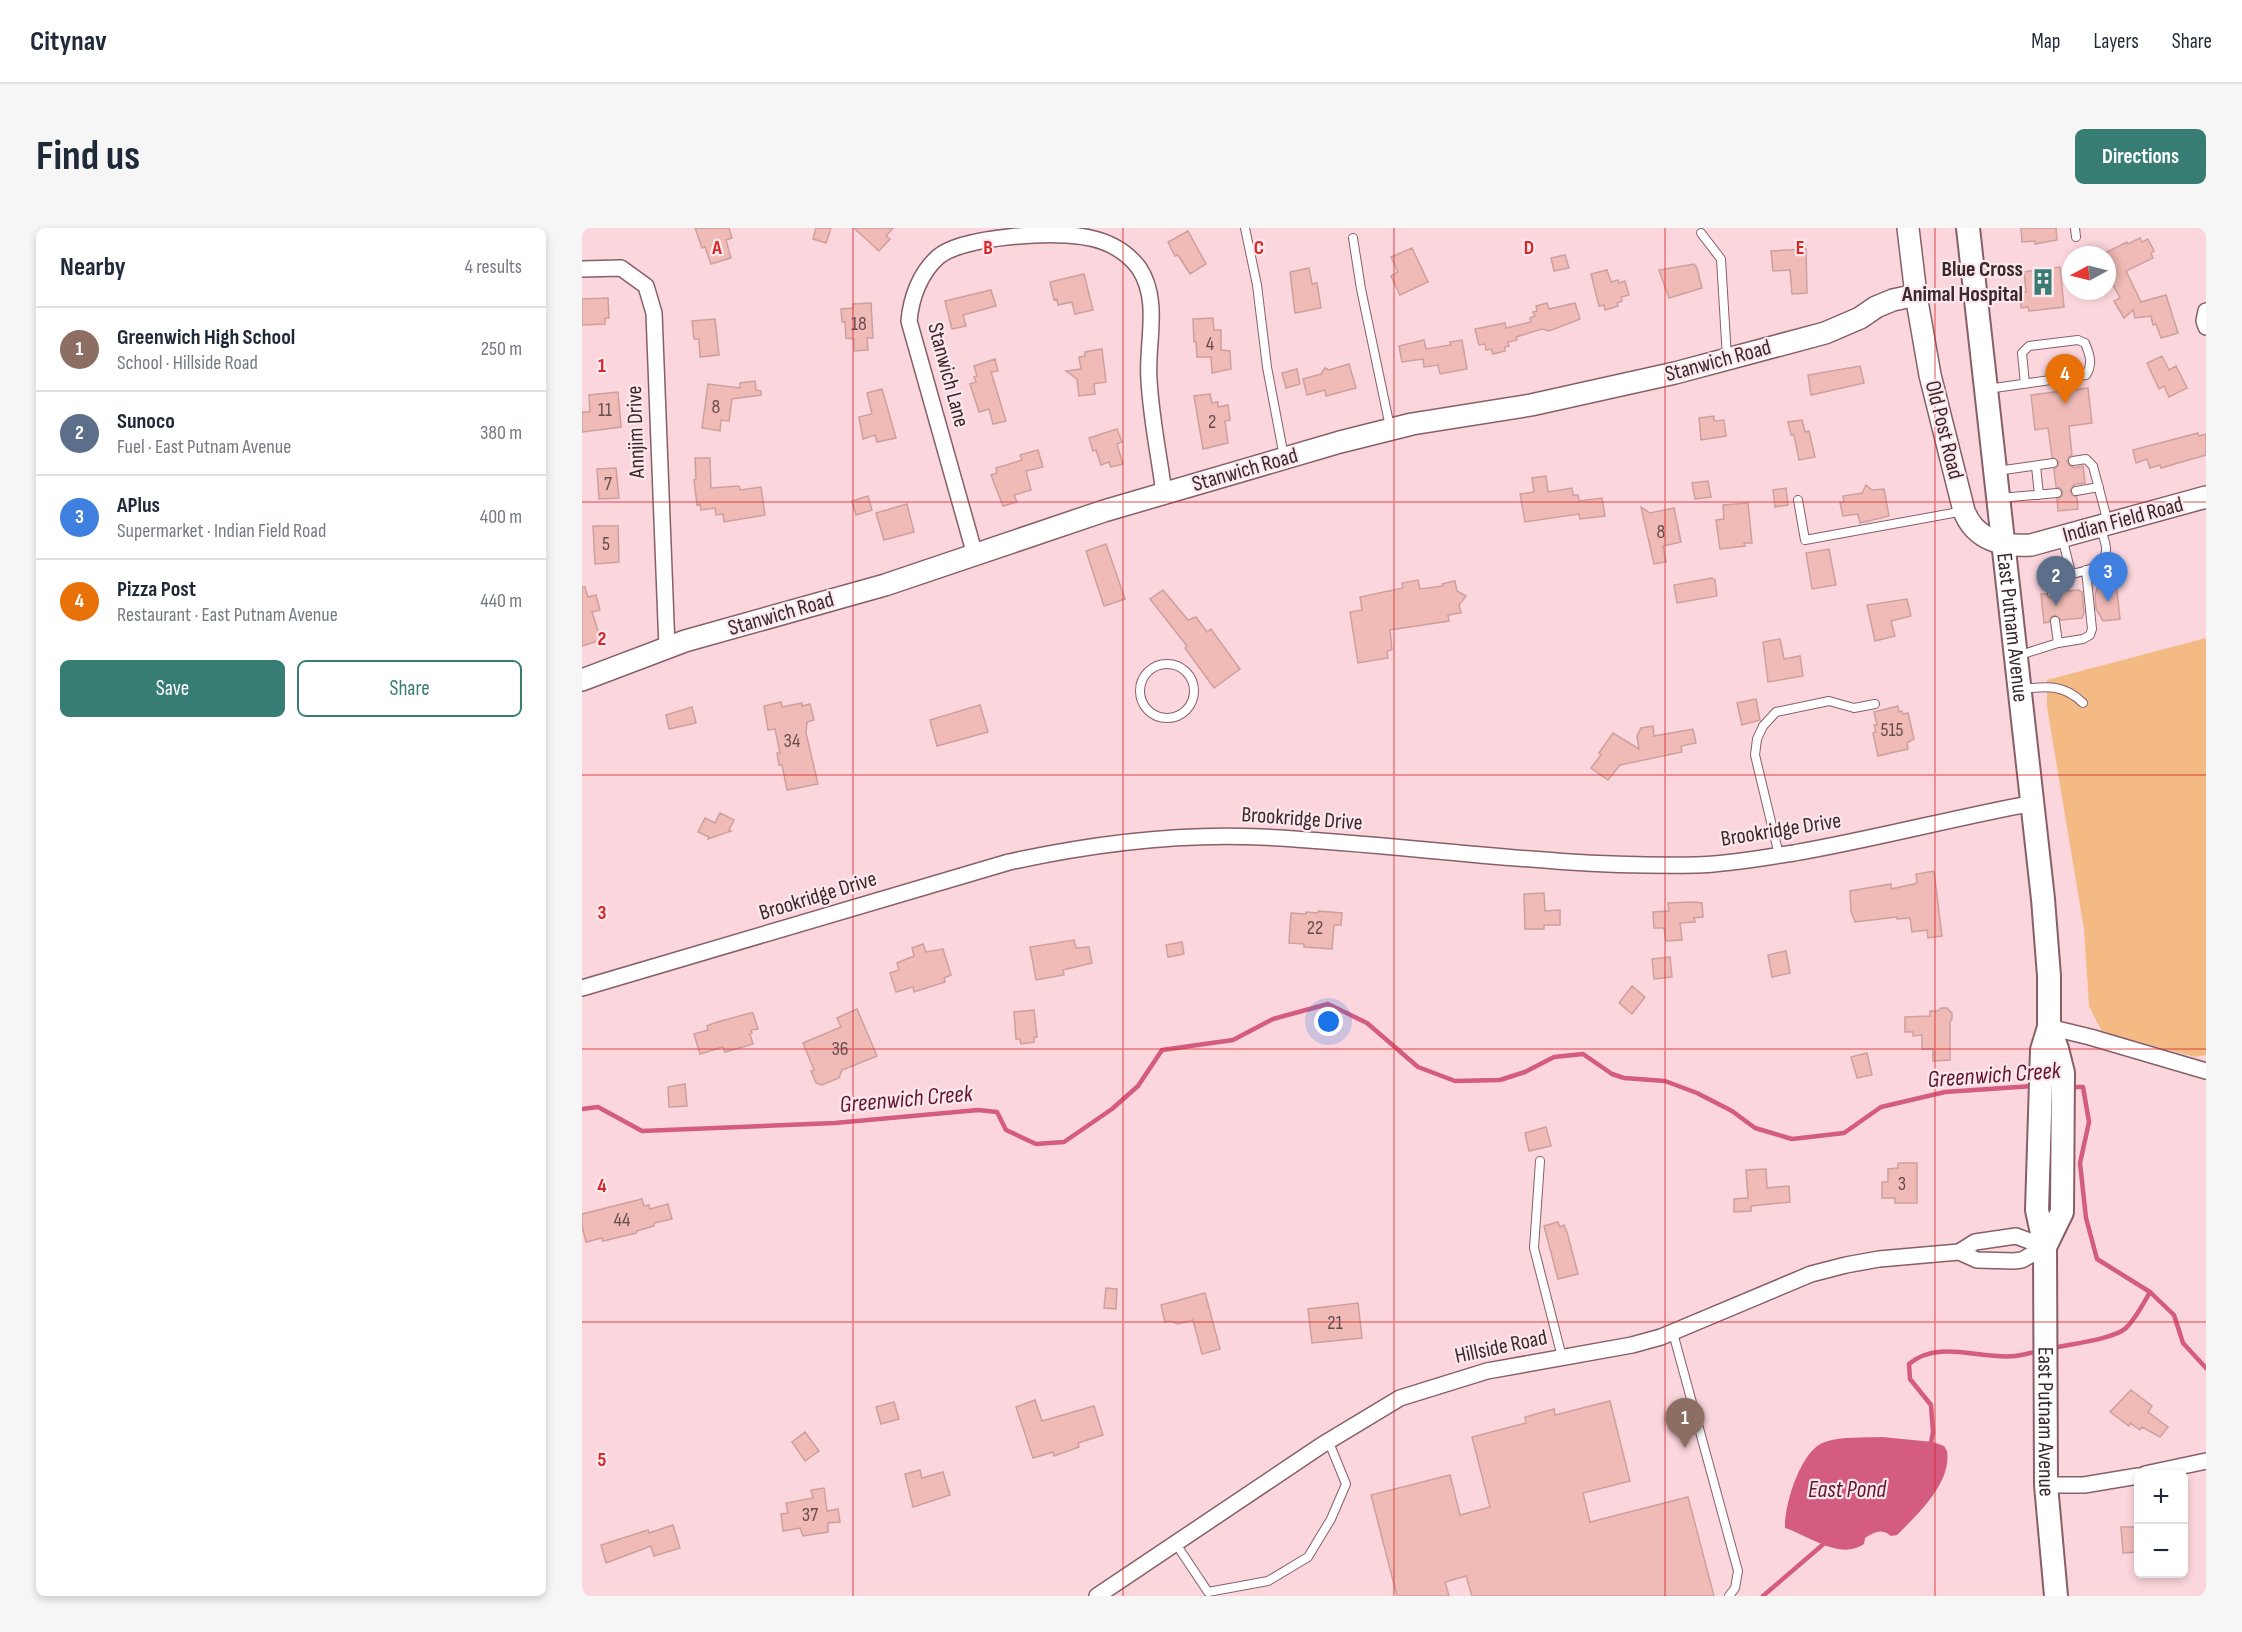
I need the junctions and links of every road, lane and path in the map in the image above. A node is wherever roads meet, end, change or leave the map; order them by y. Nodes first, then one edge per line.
1 (1245, 228) edge
2 (1908, 228) edge
3 (1968, 228) edge
4 (2075, 228) edge
5 (1701, 233) dead end
6 (2076, 237) dead end
7 (1353, 238) dead end
8 (582, 269) edge
9 (1916, 295) junction
10 (2206, 311) edge
11 (2206, 327) edge
12 (1728, 359) junction
13 (2025, 384) junction
14 (1986, 389) junction
15 (1390, 429) junction
16 (1284, 459) junction
17 (2073, 461) dead end
18 (2053, 463) dead end
19 (2036, 466) junction
20 (1996, 472) junction
21 (2099, 487) junction
22 (2076, 491) dead end
23 (1164, 493) junction
24 (2056, 493) dead end
25 (2040, 495) junction
26 (2206, 497) edge
27 (1998, 498) junction
28 (1798, 500) dead end
29 (1964, 511) junction
30 (2104, 525) junction
31 (2062, 537) junction
32 (2004, 543) junction
33 (975, 555) junction
34 (2086, 570) junction
35 (2071, 573) junction
36 (2052, 593) dead end
37 (2055, 621) dead end
38 (2058, 643) junction
39 (667, 648) junction
40 (2016, 656) junction
41 (582, 680) edge
42 (2020, 690) junction
43 (2083, 703) dead end
44 (1875, 704) dead end
45 (1172, 717) joint
46 (2032, 803) junction
47 (1779, 855) junction
48 (582, 988) edge
49 (2049, 1027) junction
50 (2206, 1071) edge
51 (1540, 1161) dead end
52 (2045, 1247) junction
53 (1959, 1252) junction
54 (1673, 1332) junction
55 (1562, 1357) junction
56 (1328, 1440) junction
57 (2206, 1461) edge
58 (2164, 1470) edge
59 (2134, 1477) edge
60 (2046, 1485) junction
61 (1176, 1544) junction
62 (1205, 1594) edge
63 (1097, 1596) edge
64 (1729, 1596) edge
65 (2056, 1596) edge

1 - 16 lane
2 - 9 street, Old Post Road
3 - 14 main road, East Putnam Avenue
4 - 6 lane
5 - 12 lane
7 - 15 lane
8 - 39 street, Annjim Drive
9 - 12 street, Stanwich Road
9 - 29 street, Old Post Road
10 - 11 street
12 - 15 street, Stanwich Road
13 - 13 lane
13 - 14 lane
14 - 20 main road, East Putnam Avenue
15 - 16 street, Stanwich Road
16 - 23 street, Stanwich Road
17 - 21 lane
18 - 19 lane
19 - 20 lane
19 - 25 lane
20 - 27 main road, East Putnam Avenue
21 - 22 lane
21 - 30 lane
23 - 33 street, Stanwich Road
23 - 33 street, Stanwich Lane
24 - 25 lane
25 - 27 lane
26 - 30 street, Indian Field Road
27 - 32 main road, East Putnam Avenue
28 - 29 lane
29 - 32 street, Old Post Road
30 - 31 street, Indian Field Road
30 - 34 lane
31 - 32 street, Indian Field Road
31 - 35 lane
32 - 40 main road, East Putnam Avenue
33 - 39 street, Stanwich Road
34 - 35 lane
34 - 38 lane
35 - 36 lane
37 - 38 lane
38 - 40 lane
39 - 41 street, Stanwich Road
40 - 42 main road, East Putnam Avenue
42 - 43 lane
42 - 46 main road, East Putnam Avenue
44 - 47 lane
45 - 45 lane
46 - 47 street, Brookridge Drive
46 - 49 main road, East Putnam Avenue
47 - 48 street, Brookridge Drive
49 - 50 street
49 - 52 main road, East Putnam Avenue
51 - 55 lane
52 - 53 street, Hillside Road
52 - 53 street, Hillside Road
52 - 60 main road, East Putnam Avenue
53 - 54 street, Hillside Road
54 - 55 street, Hillside Road
54 - 64 lane
55 - 56 street, Hillside Road
56 - 61 street, Hillside Road
56 - 62 lane
57 - 58 street
59 - 60 street
60 - 65 main road, East Putnam Avenue
61 - 62 lane
61 - 63 street, Hillside Road

